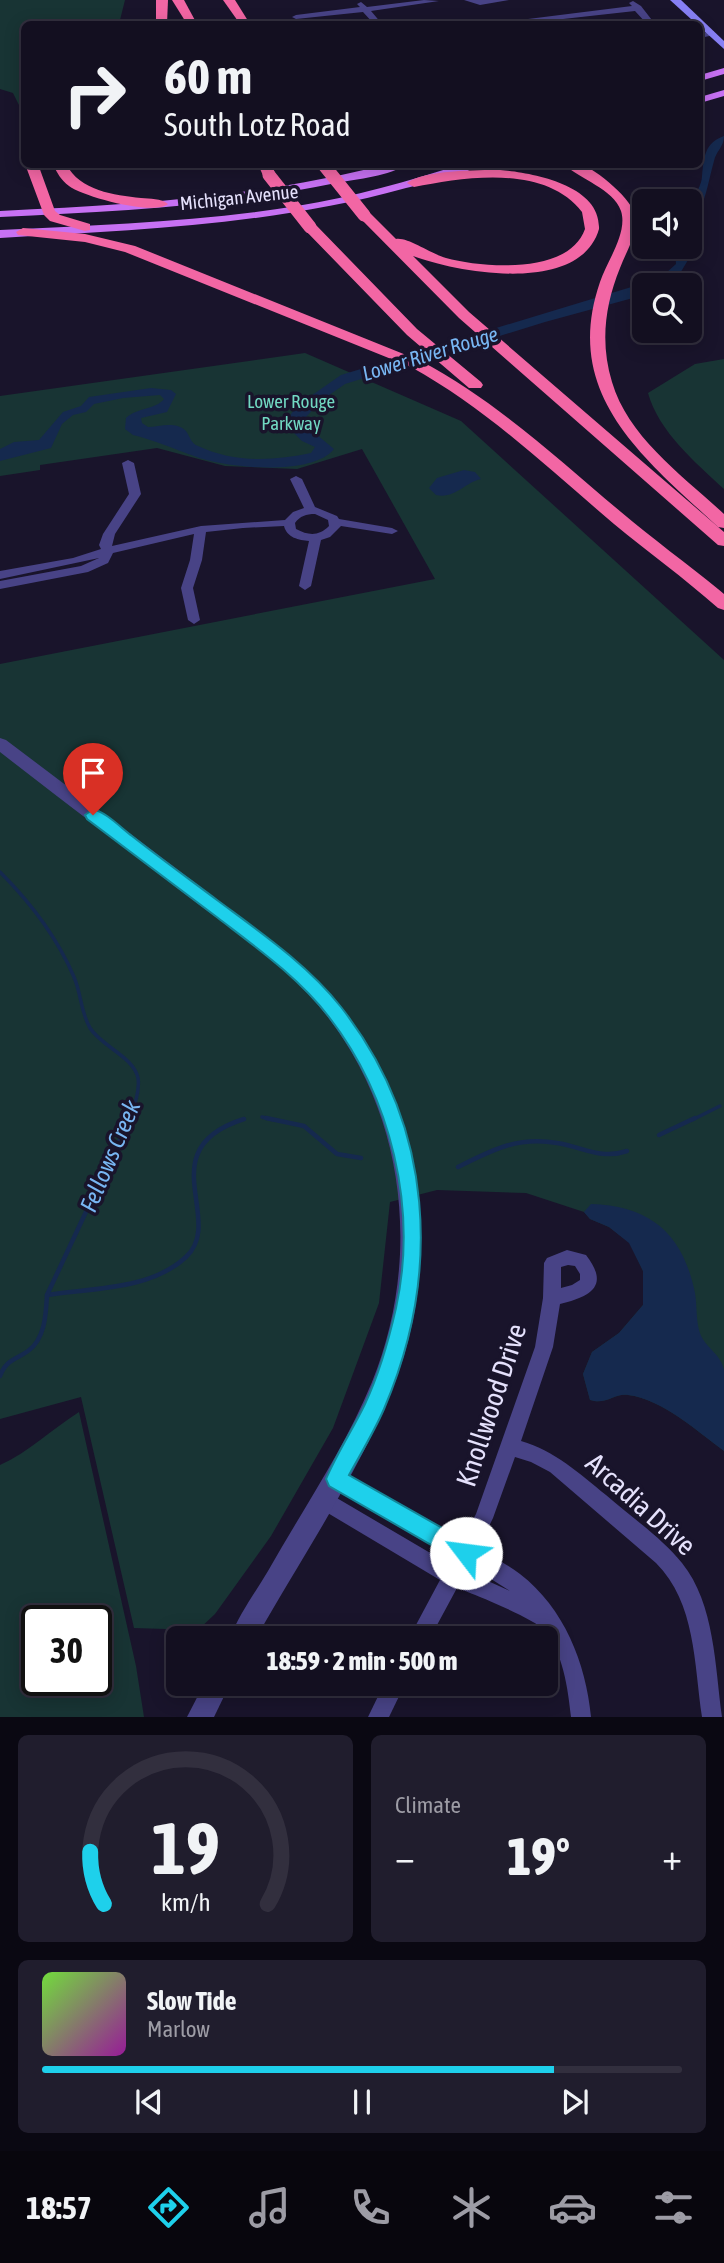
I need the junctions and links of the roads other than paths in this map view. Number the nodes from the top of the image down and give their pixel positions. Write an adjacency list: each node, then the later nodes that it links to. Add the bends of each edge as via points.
1 (162, 0): 13 (highway)
2 (178, 0): 14 (highway)
3 (220, 0): 15 (highway)
4 (229, 0): 16 (highway)
5 (467, 0): 6 (street)
6 (505, 0)
7 (629, 0): 10 (street)
8 (675, 0): 21 (main road)
9 (435, 1): 11 (street)
10 (638, 8): 19 (street); 20 (street)
11 (362, 9): 12 (street); 17 (street); 18 (street)
12 (296, 17)
13 (162, 21)
14 (190, 21)
15 (233, 21)
16 (243, 21)
17 (368, 21)
18 (375, 21)
19 (528, 21)
20 (649, 21)
21 (694, 21)
22 (706, 35): 23 (main road)
23 (724, 46)
24 (724, 71): 25 (main road)
25 (703, 77)
26 (724, 93): 27 (main road)
27 (703, 99)
28 (32, 168): 37 (highway)
29 (62, 168): 36 (highway, via 70,181 94,193)
30 (265, 168): 43 (highway, bridge, via 310,227)
31 (326, 168): 39 (highway, bridge)
32 (386, 168): 36 (main road, Michigan Avenue, via 289,191)
33 (463, 168): 35 (main road, Michigan Avenue)
34 (576, 168): 49 (highway, via 609,188 626,208 628,228 598,316 601,374 641,444)
35 (414, 183): 39 (highway, via 490,174 534,180 577,198 590,212 593,228 586,242 558,260 485,270 454,267 425,257); 40 (main road, Michigan Avenue, via 277,212)
36 (161, 204): 37 (main road, Michigan Avenue)
37 (49, 212): 38 (main road, Michigan Avenue); 40 (highway)
38 (0, 214)
39 (365, 217): 53 (highway, via 464,315)
40 (85, 228): 41 (main road, Michigan Avenue)
41 (23, 232): 42 (main road, Michigan Avenue); 43 (highway, via 130,248)
42 (0, 233)
43 (457, 378): 58 (highway)
44 (128, 463): 54 (street, via 135,494 109,534)
45 (296, 480): 46 (street)
46 (310, 510): 47 (street, via 329,515); 48 (street, via 296,514)
47 (335, 522): 51 (street); 52 (street, via 329,534)
48 (289, 523): 50 (street); 52 (street, via 296,534)
49 (724, 523)
50 (201, 528): 54 (street); 59 (street, via 187,588)
51 (392, 531)
52 (316, 538): 57 (street)
53 (724, 541)
54 (108, 551): 55 (street); 56 (street, via 104,560 84,569)
55 (0, 575)
56 (0, 585)
57 (305, 586)
58 (724, 604)
59 (194, 620)
60 (0, 744): 63 (street, via 289,965 335,1012 375,1073 398,1133 410,1187 410,1281 382,1388)
61 (552, 1298): 62 (street, Knollwood Drive, via 544,1347)
62 (509, 1447): 65 (street, Knollwood Drive, via 484,1518); 75 (street, Arcadia Drive, via 557,1466 676,1571 695,1609)
63 (336, 1479): 64 (street); 65 (street)
64 (323, 1500): 66 (street); 68 (street)
65 (466, 1553): 66 (street, Knollwood Drive); 67 (street, via 517,1583)
66 (451, 1576): 67 (street); 69 (street, Knollwood Drive)
67 (548, 1620): 74 (street, via 577,1678)
68 (249, 1626)
69 (425, 1626)
70 (211, 1696): 72 (street)
71 (389, 1696): 73 (street)
72 (200, 1717)
73 (378, 1717)
74 (581, 1717)
75 (712, 1717)

